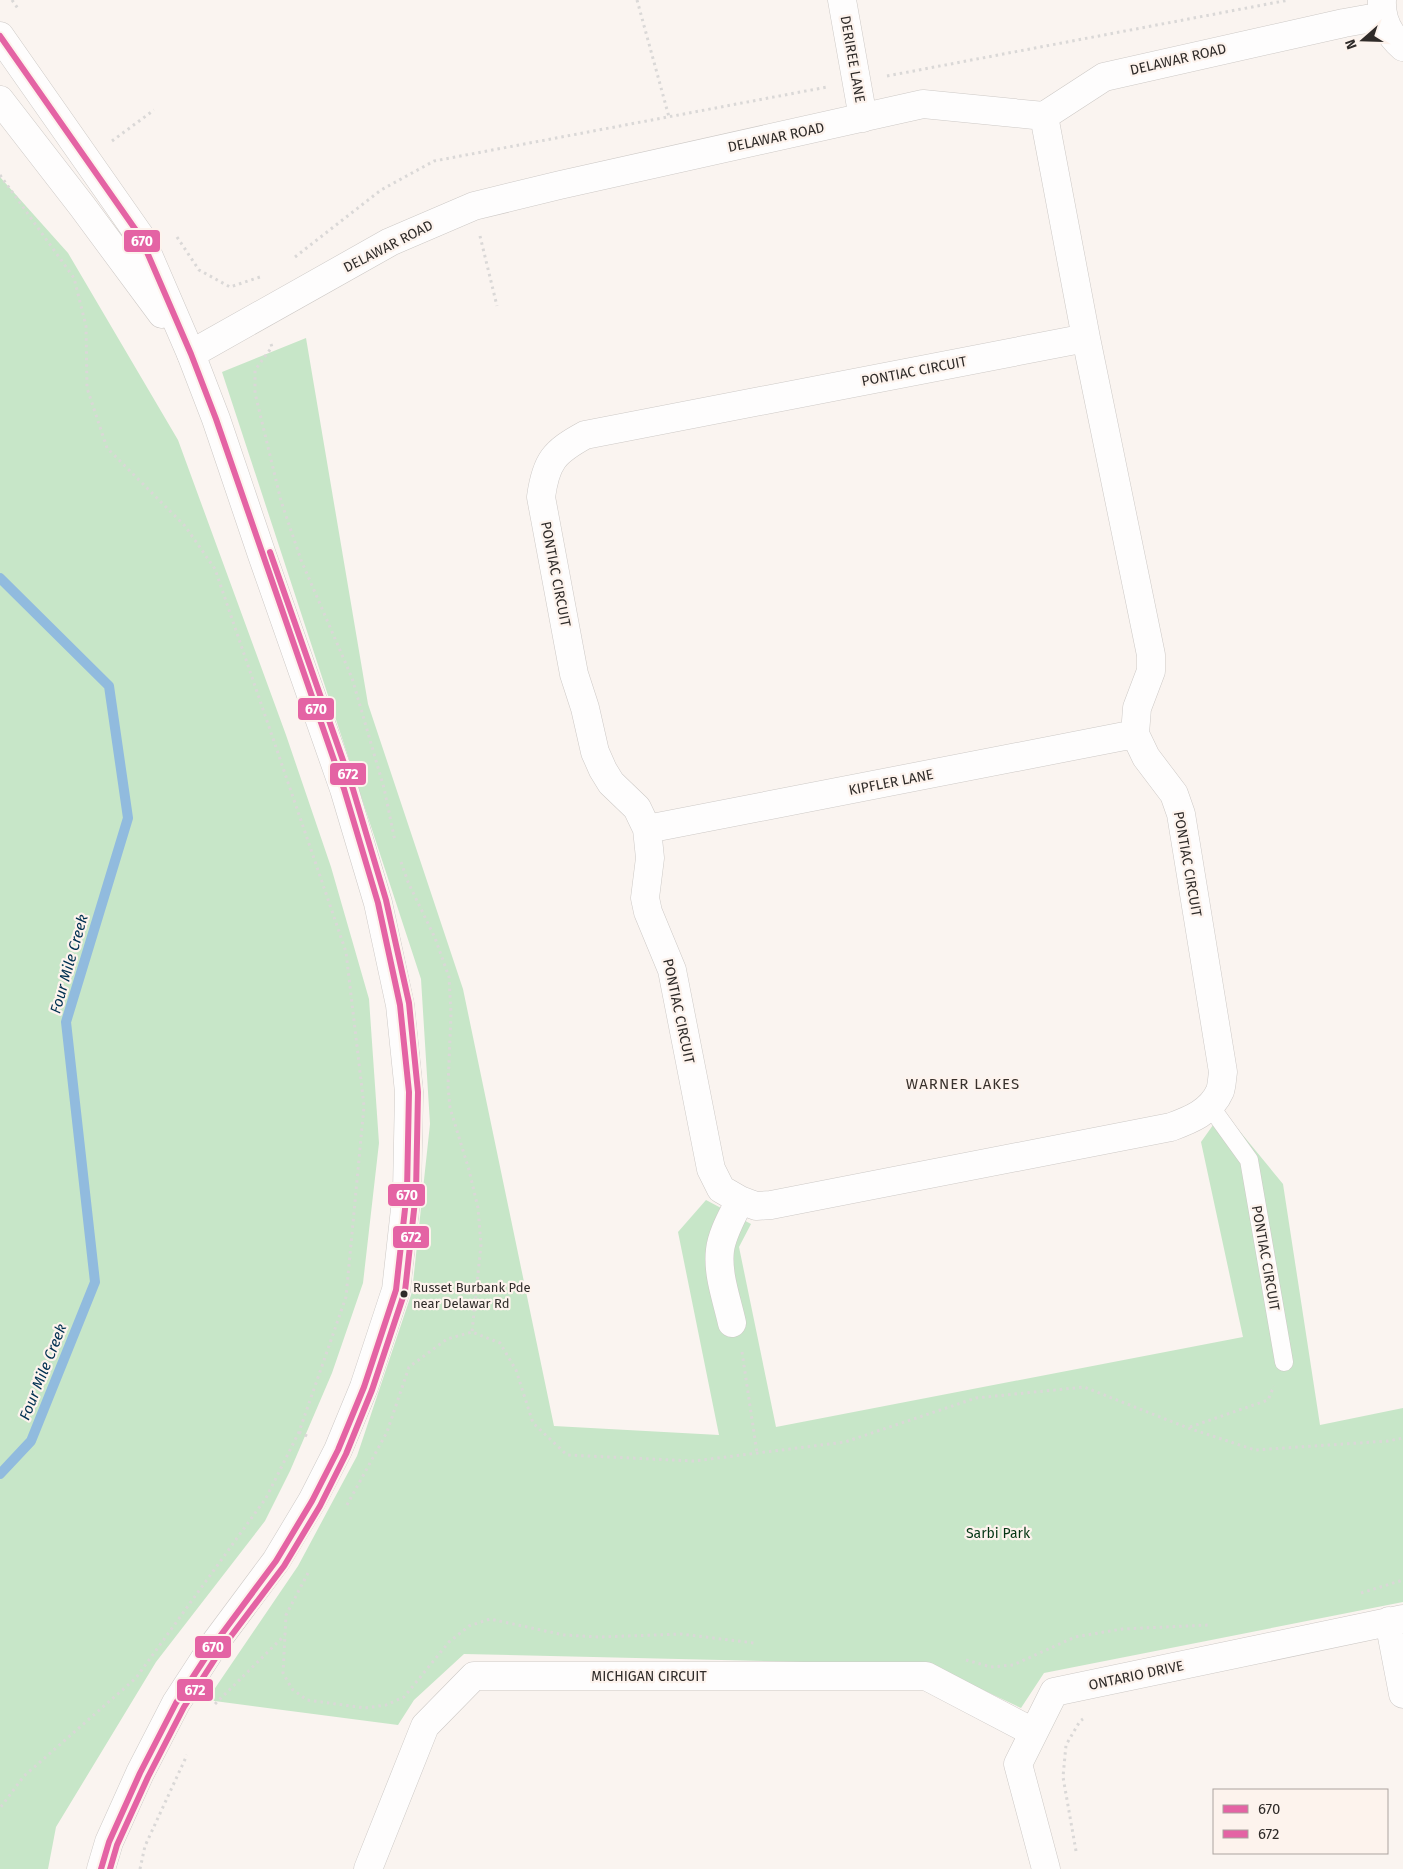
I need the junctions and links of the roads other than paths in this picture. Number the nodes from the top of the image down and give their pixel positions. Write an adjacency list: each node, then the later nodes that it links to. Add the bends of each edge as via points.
1 (842, 0): 7 (street, DERIREE LANE)
2 (1383, 8): 4 (street, DELAWAR ROAD, via 1388,30); 6 (street, DELAWAR ROAD, via 1334,25 1104,77)
3 (0, 36): 9 (street, via 140,236)
4 (1403, 47)
5 (0, 100): 9 (street)
6 (1044, 116): 7 (street, DELAWAR ROAD, via 923,104); 8 (street, PONTIAC CIRCUIT)
7 (864, 118): 9 (street, DELAWAR ROAD, via 474,206 390,242)
8 (1086, 338): 10 (street, PONTIAC CIRCUIT, via 1151,655 1151,671 1137,708); 11 (street, PONTIAC CIRCUIT, via 585,435 564,447 552,460 544,476 541,497 574,674 603,770 611,784 637,808)
9 (191, 354): 19 (street, via 344,789 378,903 401,1014 408,1092 407,1191 396,1290 364,1387 338,1450 276,1561 215,1643 176,1703 140,1773 109,1842)
10 (1135, 734): 11 (street, KIPFLER LANE); 12 (street, PONTIAC CIRCUIT, via 1146,757 1174,794 1181,814 1223,1072 1220,1091)
11 (647, 830): 13 (street, PONTIAC CIRCUIT, via 650,858 645,898 672,970 711,1169 721,1188)
12 (1210, 1106): 13 (street, PONTIAC CIRCUIT, via 1192,1120 1171,1128 771,1205 756,1206); 15 (lane, PONTIAC CIRCUIT, via 1249,1160)
13 (740, 1200): 14 (street, via 720,1250 720,1268)
14 (732, 1322)
15 (1284, 1362)
16 (1396, 1620): 17 (street); 18 (street, ONTARIO DRIVE, via 1054,1692)
17 (1403, 1694)
18 (1033, 1732): 20 (street, MICHIGAN CIRCUIT, via 926,1676 474,1676 425,1726); 21 (street, ONTARIO DRIVE, via 1018,1764)
19 (101, 1869)
20 (368, 1869)
21 (1046, 1869)

